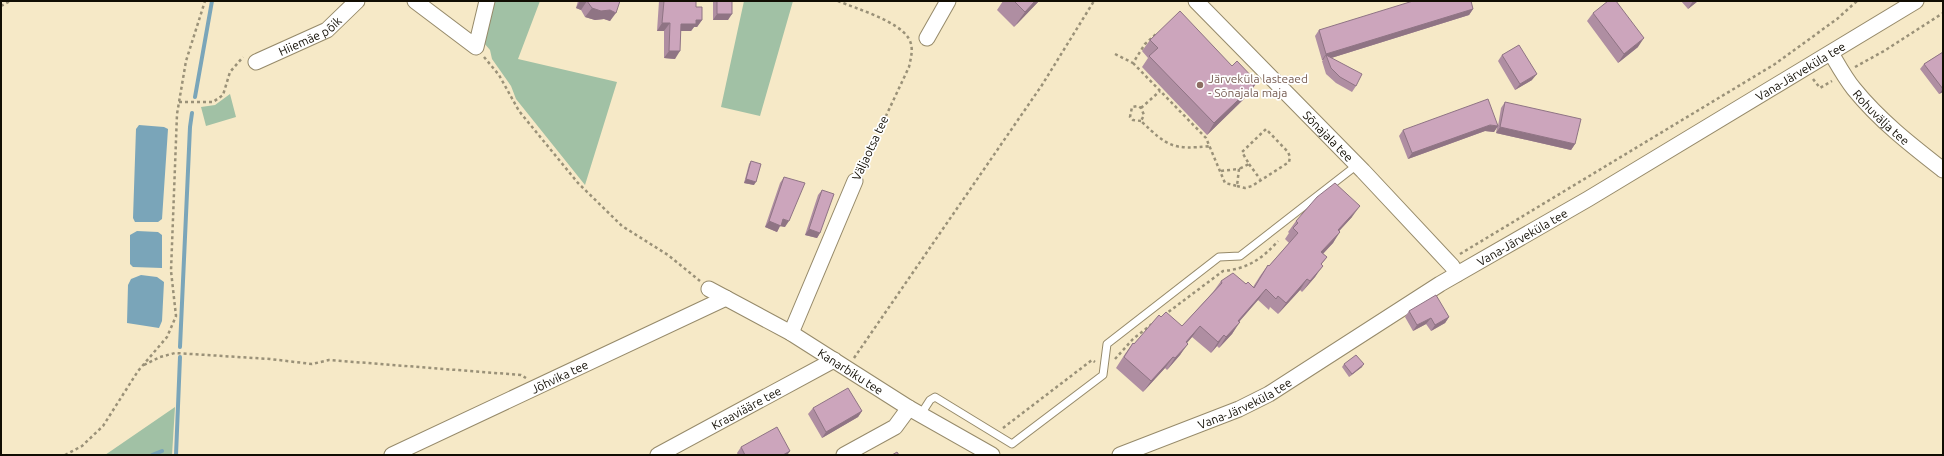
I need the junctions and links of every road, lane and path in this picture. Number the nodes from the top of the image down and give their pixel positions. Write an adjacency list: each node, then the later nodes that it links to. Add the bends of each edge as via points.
1 (10, 1): 12 (path)
2 (205, 1): 42 (path, via 186,61 178,114 172,271 176,316 167,337)
3 (357, 1): 20 (street, Hiiemäe põik, via 327,30)
4 (415, 1): 16 (street)
5 (487, 1): 16 (street)
6 (838, 1): 34 (path, Väljaotsa tee, via 900,28 910,39 912,50 909,66)
7 (948, 1): 15 (street)
8 (1094, 1): 43 (path, via 1042,85)
9 (1196, 1): 29 (street, Sõnajala tee)
10 (1857, 1): 17 (path)
11 (1916, 1): 18 (street, Vana-Järveküla tee)
12 (1, 6)
13 (1943, 13): 23 (path)
14 (1161, 30): 21 (path, via 1145,44)
15 (927, 38)
16 (476, 47): 38 (path, via 499,75 519,111 578,183 622,226 668,255)
17 (1795, 50): 22 (path); 37 (path)
18 (1831, 53): 22 (street, Vana-Järveküla tee); 23 (street, Rohuvälja tee)
19 (1116, 54): 21 (path)
20 (256, 62)
21 (1133, 63): 24 (path)
22 (1806, 68): 23 (path, via 1820,88); 37 (street, Vana-Järveküla tee, via 1588,199)
23 (1843, 74): 31 (street, Rohuvälja tee, via 1876,114)
24 (1160, 91): 25 (path); 27 (path, via 1206,138)
25 (1141, 108): 26 (path, via 1144,115); 26 (path, via 1132,108 1130,117)
26 (1142, 121): 27 (path, via 1167,143 1178,148)
27 (1210, 146): 32 (path)
28 (1249, 164): 30 (path); 33 (path); 33 (path, via 1242,152 1266,129 1288,152 1289,162)
29 (1357, 165): 37 (street, Sõnajala tee); 44 (lane, via 1240,256 1219,257 1107,344)
30 (1239, 169): 32 (path); 35 (path)
31 (1943, 170)
32 (1220, 171): 35 (path, via 1225,183)
33 (1260, 180): 35 (path, via 1245,188)
34 (855, 181): 40 (street, Väljaotsa tee)
35 (1237, 186)
36 (1280, 239): 44 (path, via 1264,257 1215,276 1133,339 1115,359 1111,376)
37 (1453, 268): 48 (street, Vana-Järveküla tee, via 1269,394 1239,409)
38 (709, 289): 39 (street, Kanarbiku tee)
39 (726, 298): 40 (street, Kanarbiku tee); 45 (street, Jõhvika tee)
40 (791, 333): 41 (street, Kanarbiku tee)
41 (834, 360): 43 (street, Kanarbiku tee); 51 (street, Kraaviääre tee)
42 (142, 366): 45 (path, via 175,353 312,364 329,360 521,375); 49 (path, via 103,426 82,446)
43 (847, 368): 46 (street, Kanarbiku tee)
44 (1104, 369): 47 (path, via 1092,360); 47 (lane, via 1103,375 1012,444)
45 (540, 386): 50 (street, Jõhvika tee)
46 (915, 411): 47 (lane, via 935,397); 52 (street, via 895,427); 53 (street, Kanarbiku tee)
47 (995, 434)
48 (1125, 454)
49 (65, 455)
50 (392, 455)
51 (658, 455)
52 (844, 455)
53 (992, 455)

